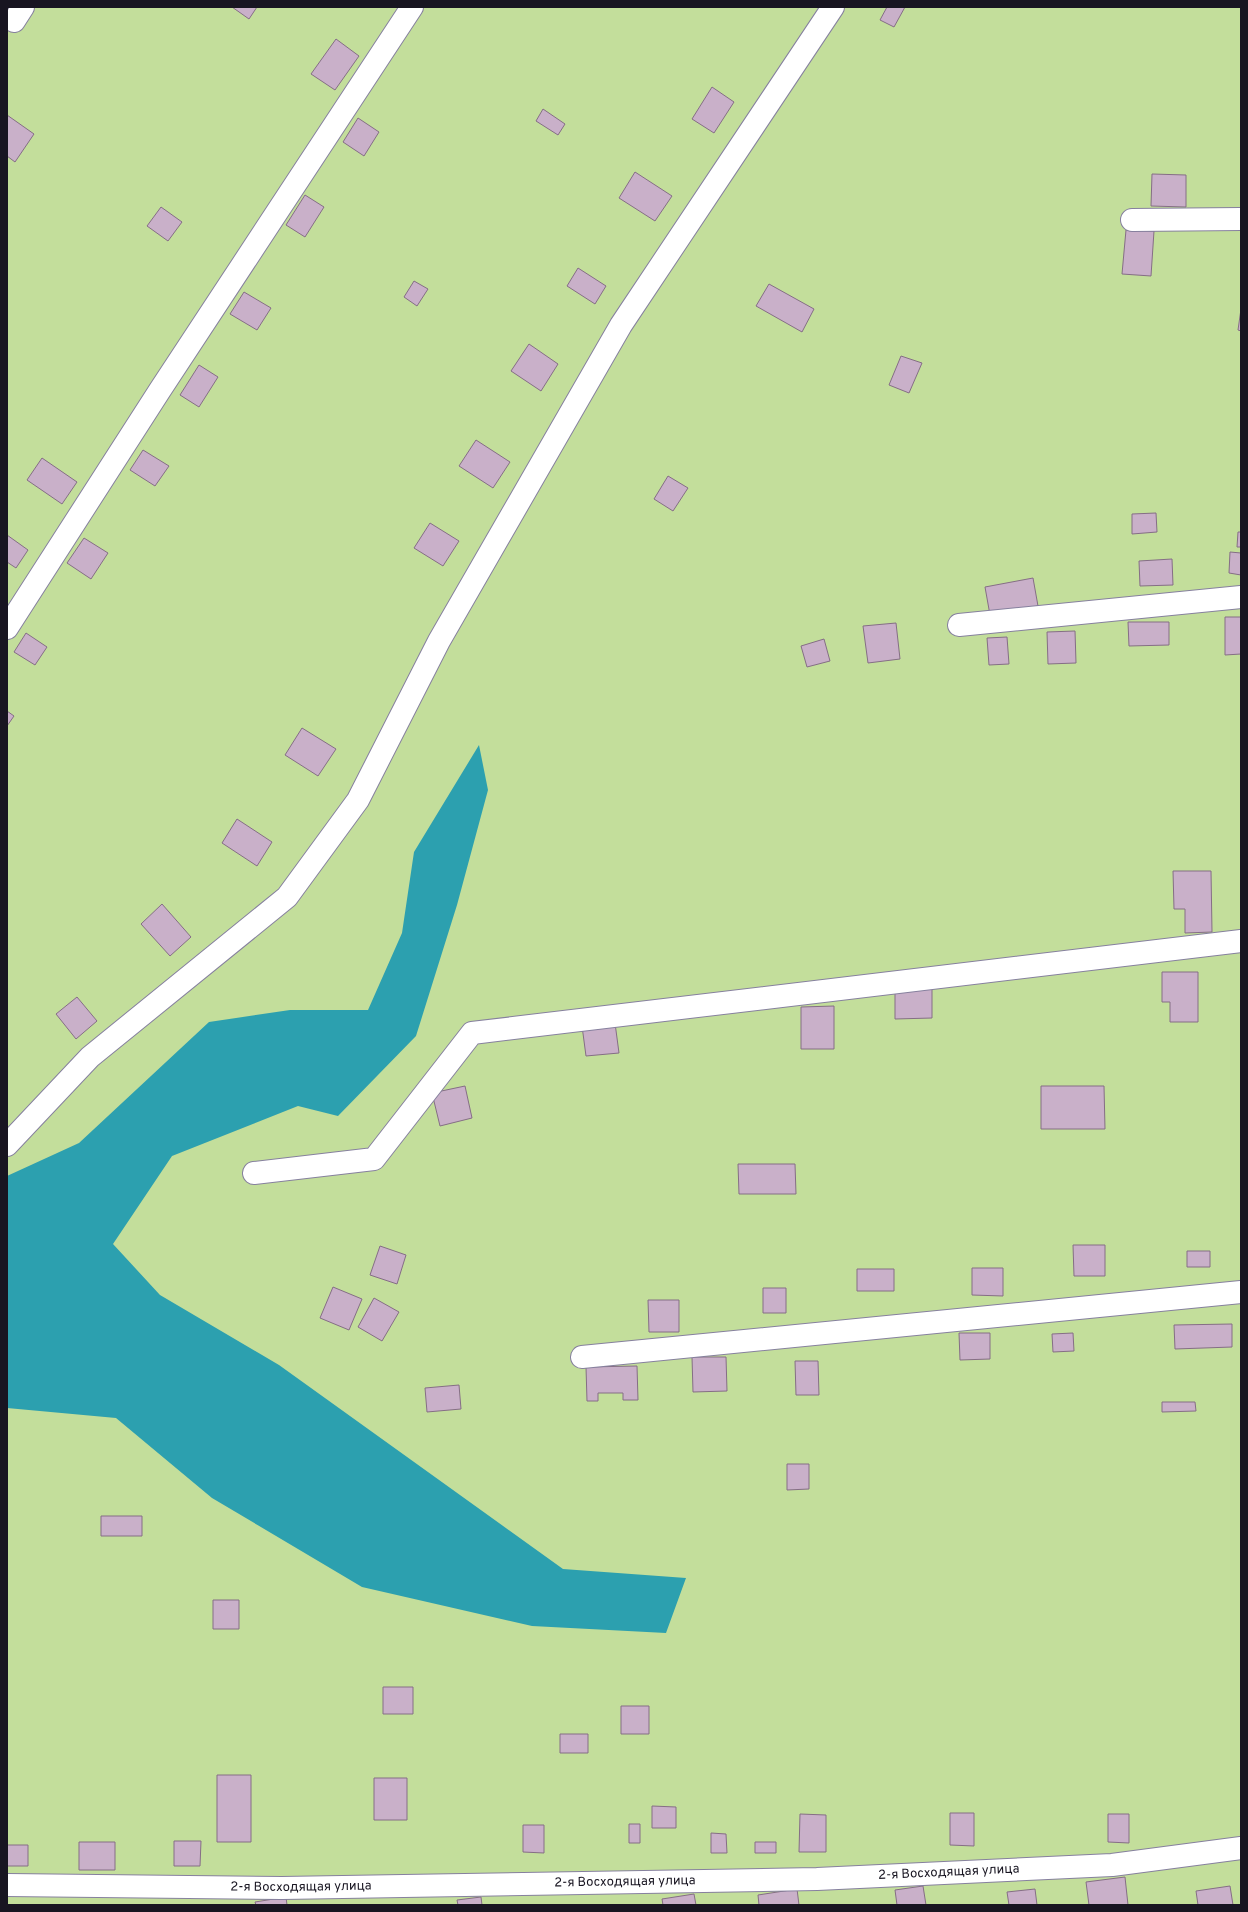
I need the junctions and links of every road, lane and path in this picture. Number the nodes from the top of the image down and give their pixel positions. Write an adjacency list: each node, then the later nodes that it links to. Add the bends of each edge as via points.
1 (412, 7): 7 (lane, via 164,383)
2 (833, 7): 9 (lane, via 621,325 440,640 358,800 287,896 90,1057)
3 (1241, 219): 4 (lane)
4 (1132, 220)
5 (1241, 597): 6 (lane)
6 (959, 625)
7 (7, 628)
8 (1241, 941): 10 (lane, via 472,1032 374,1159)
9 (7, 1145)
10 (254, 1173)
11 (1241, 1292): 12 (lane)
12 (582, 1357)
13 (1241, 1848): 14 (lane, 2-я Восходящая улица, via 1112,1865 817,1879 282,1888)
14 (7, 1885)

